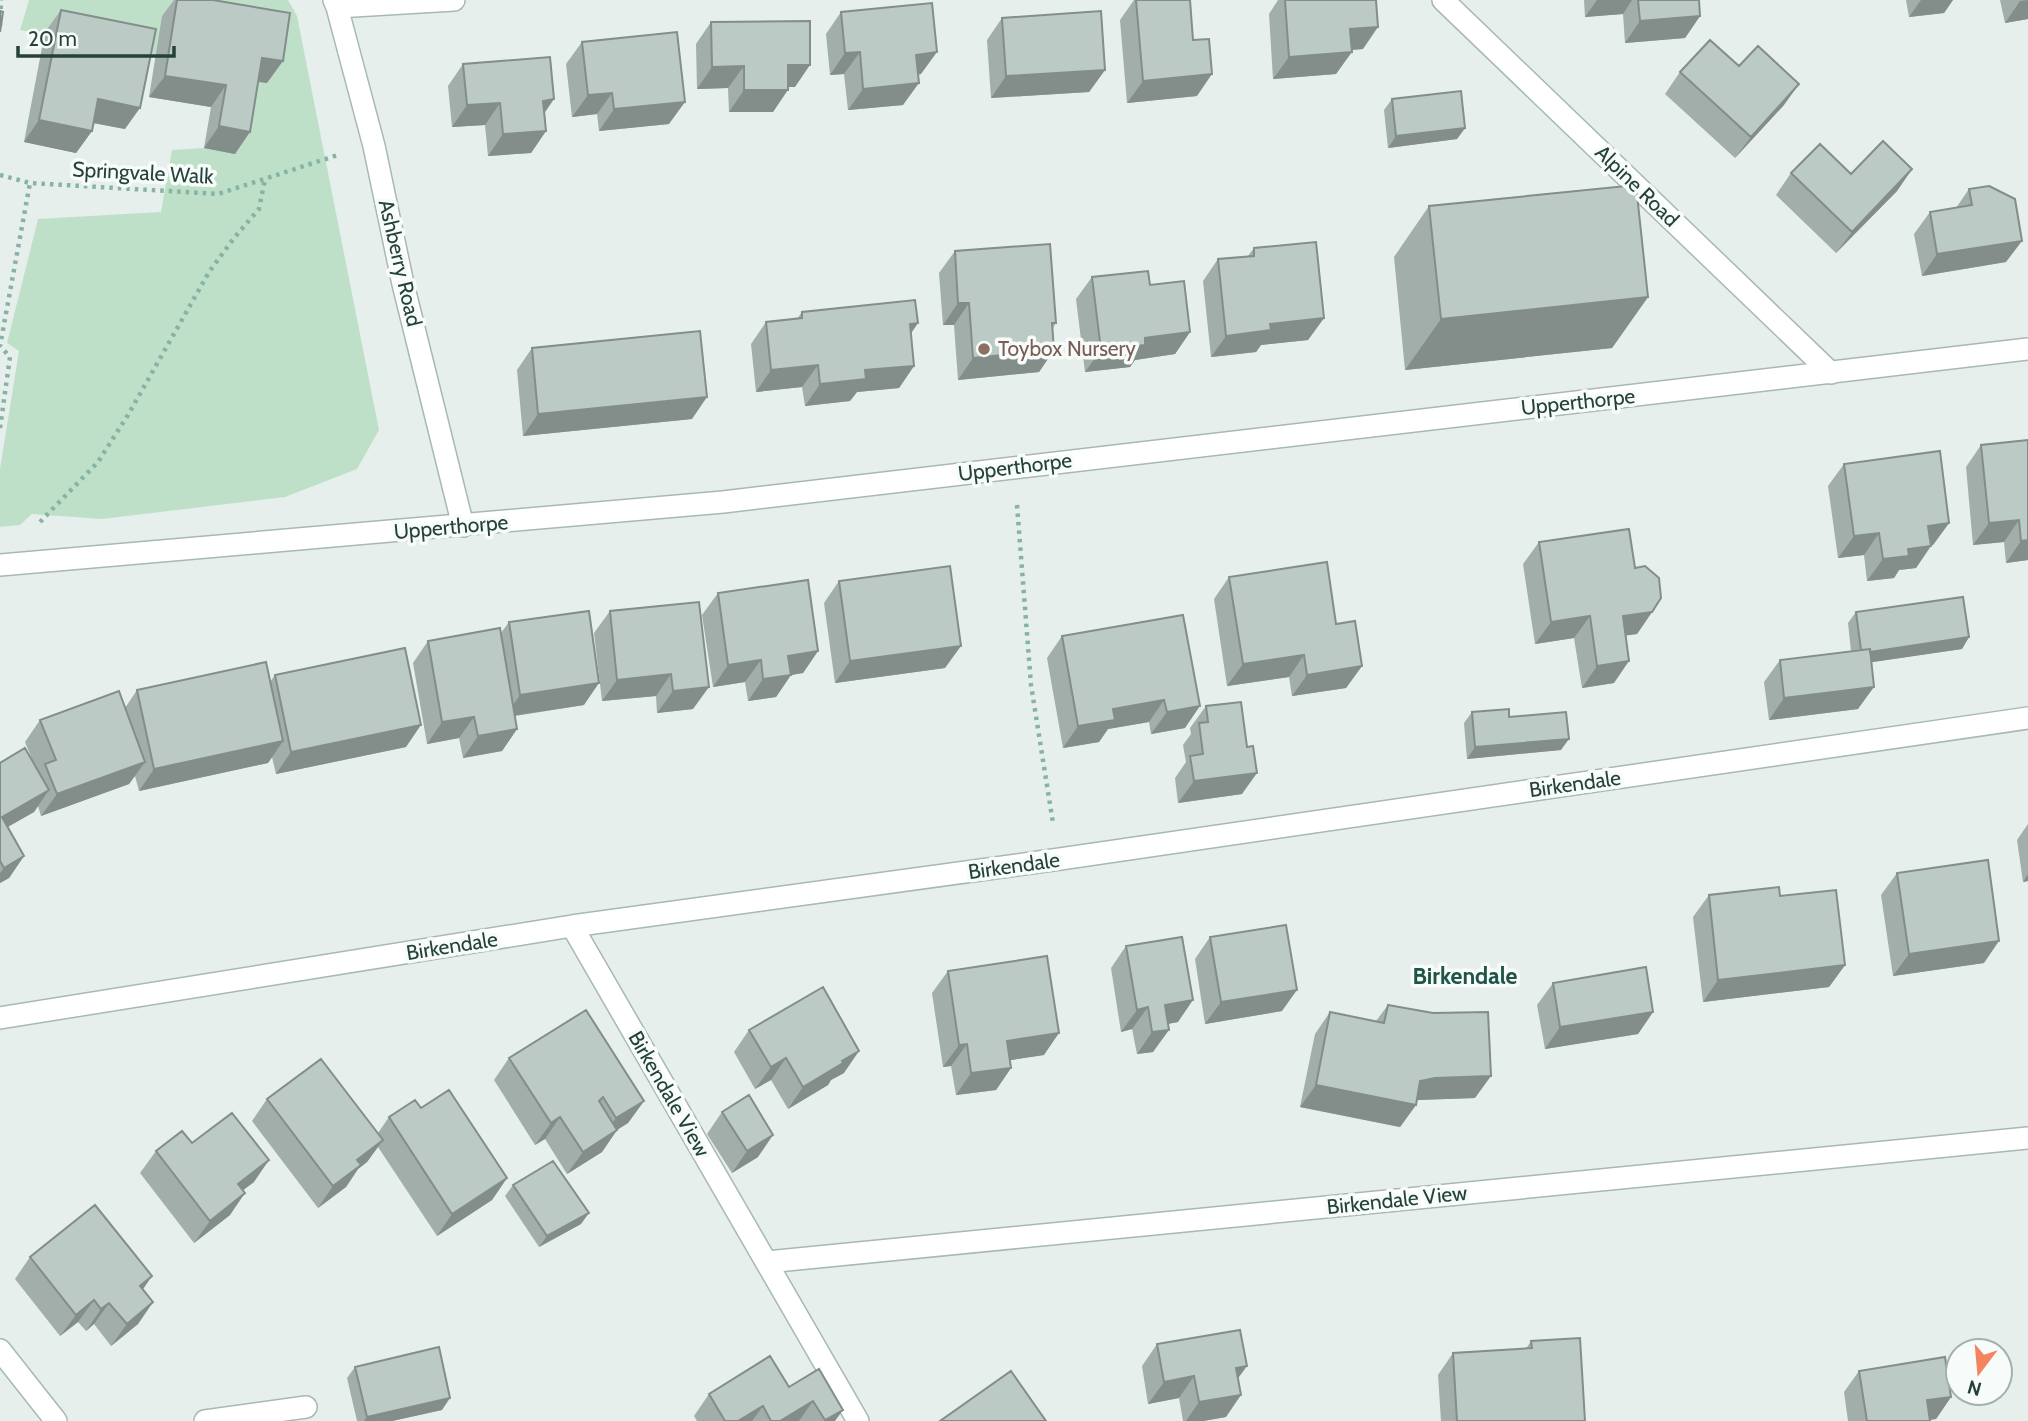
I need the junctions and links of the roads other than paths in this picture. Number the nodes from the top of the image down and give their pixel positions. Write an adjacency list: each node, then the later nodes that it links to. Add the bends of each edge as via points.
1 (454, 0): 3 (street)
2 (1443, 0): 5 (street, Alpine Road)
3 (335, 3): 6 (street, Ashberry Road, via 374,146)
4 (2028, 349): 5 (street, Upperthorpe)
5 (1831, 373): 6 (street, Upperthorpe, via 723,502)
6 (463, 526): 7 (street, Upperthorpe)
7 (0, 565)
8 (2028, 718): 9 (street, Birkendale)
9 (572, 926): 10 (street, Birkendale); 12 (street, Birkendale View)
10 (0, 1018)
11 (2028, 1138): 12 (street, Birkendale View)
12 (767, 1262): 17 (street, Birkendale View)
13 (0, 1350): 15 (street)
14 (306, 1407): 16 (street)
15 (56, 1421)
16 (205, 1421)
17 (858, 1421)

